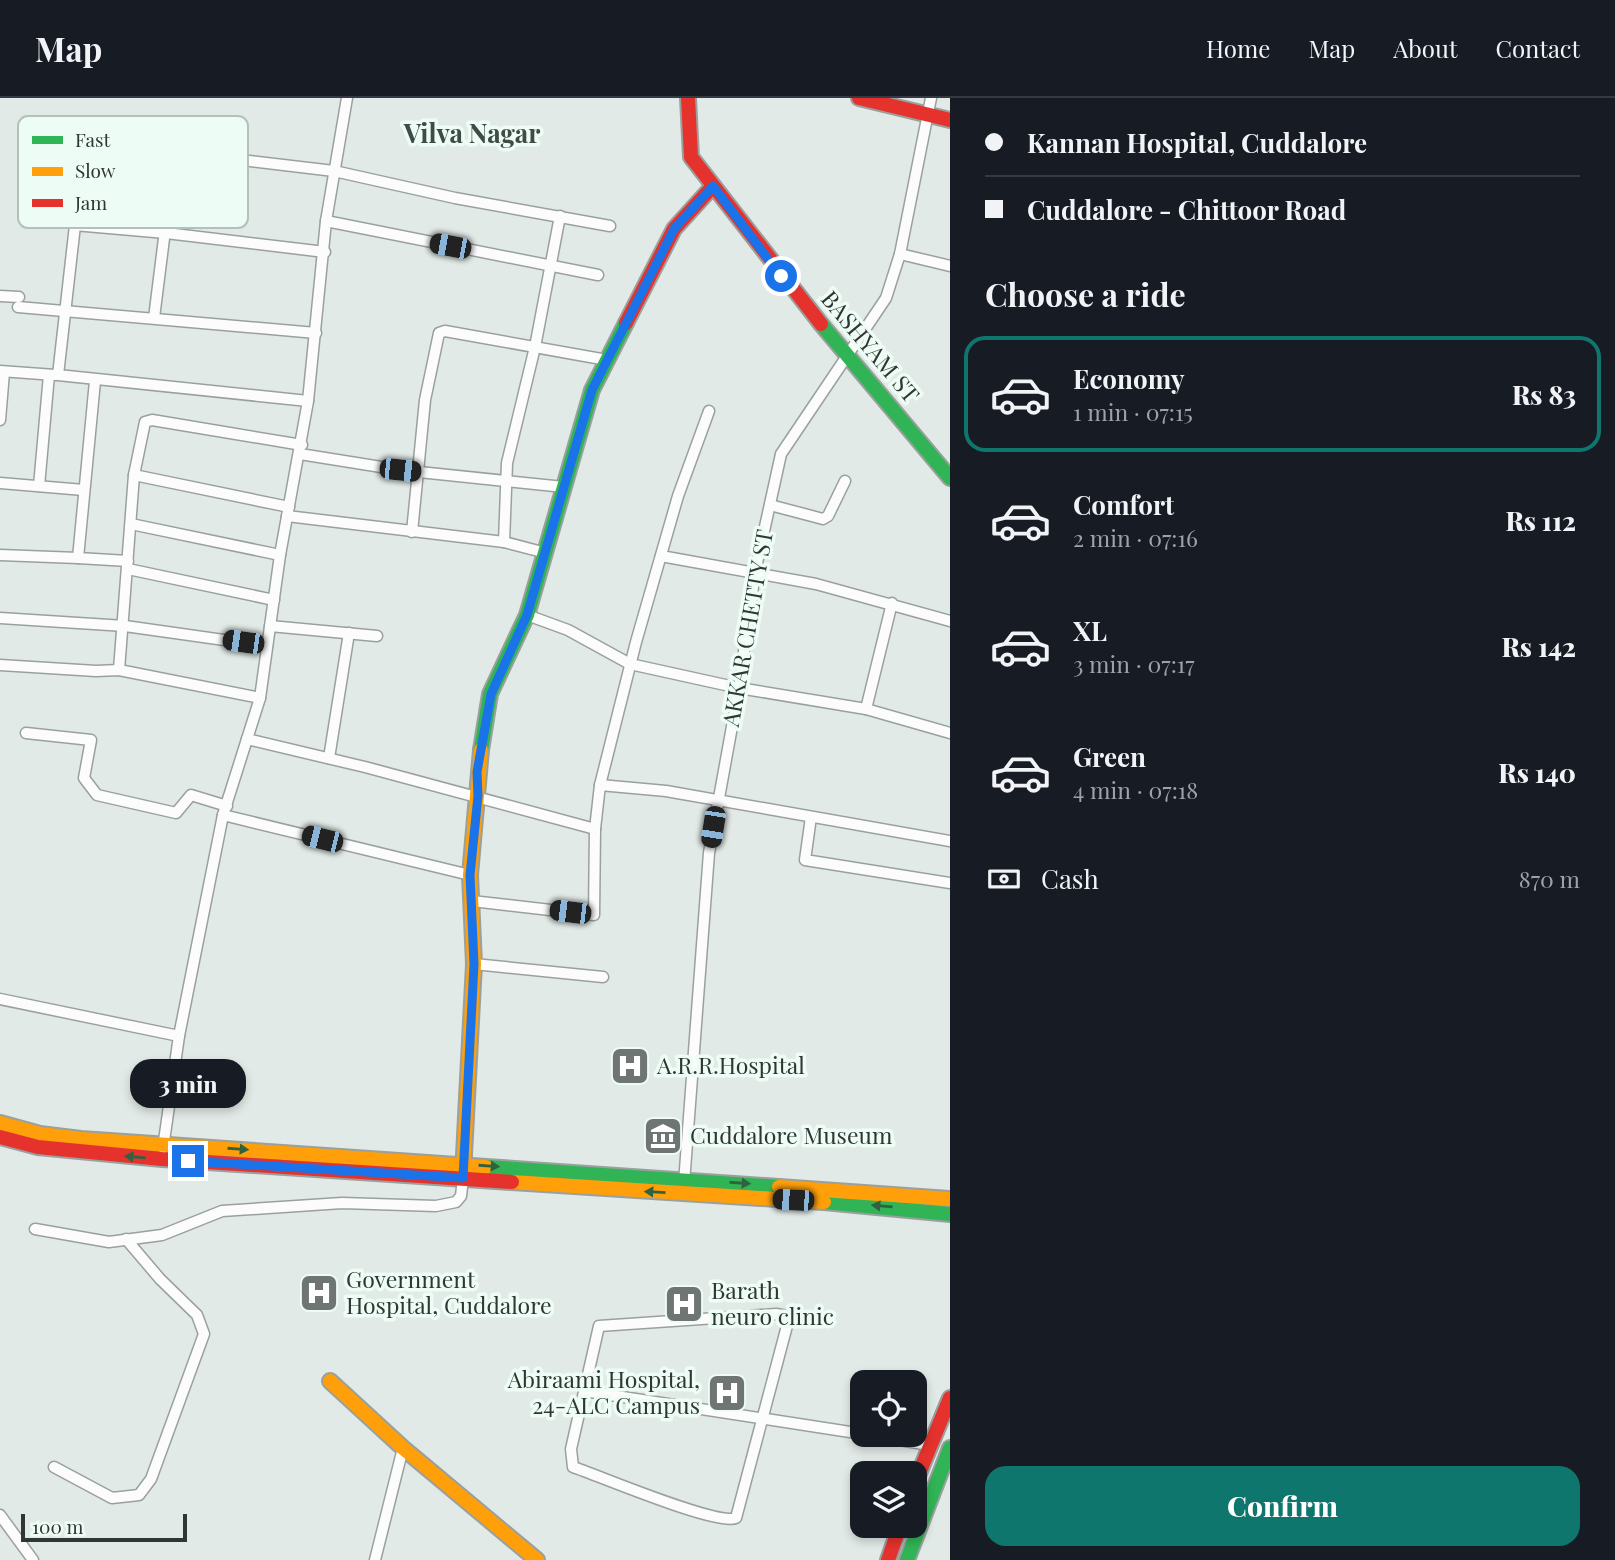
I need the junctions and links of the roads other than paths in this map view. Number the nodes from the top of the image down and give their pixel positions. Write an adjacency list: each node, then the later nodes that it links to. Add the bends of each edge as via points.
1 (347, 98): 8 (street)
2 (688, 98): 9 (main road, BASHYAM ST, via 691,157)
3 (859, 98): 5 (main road)
4 (931, 98): 5 (street, AKKAR CHETTY ST)
5 (928, 113): 6 (main road); 18 (street, AKKAR CHETTY ST)
6 (950, 121)
7 (248, 161): 8 (street)
8 (334, 172): 10 (street); 11 (street)
9 (713, 186): 27 (main road, BASHYAM ST); 28 (main road, via 674,229)
10 (560, 216): 12 (street); 19 (street)
11 (326, 221): 17 (street); 19 (street)
12 (610, 226)
13 (74, 228): 23 (street)
14 (108, 228): 16 (street)
15 (166, 228): 16 (street)
16 (166, 233): 17 (street); 24 (street)
17 (325, 252): 25 (street)
18 (900, 254): 20 (street); 27 (street, AKKAR CHETTY ST, via 886,299)
19 (550, 265): 21 (street); 26 (street)
20 (950, 265)
21 (598, 275)
22 (0, 296): 23 (street)
23 (65, 310): 24 (street); 30 (street)
24 (154, 318): 25 (street)
25 (316, 333): 32 (street)
26 (535, 347): 28 (street); 37 (street, via 439,333 425,400); 40 (street, via 507,463)
27 (849, 357): 39 (main road, BASHYAM ST); 46 (street, AKKAR CHETTY ST, via 781,454)
28 (607, 360): 44 (main road, via 592,390)
29 (2, 371): 30 (street); 34 (street)
30 (54, 375): 31 (street); 43 (street)
31 (95, 381): 32 (street); 45 (street)
32 (309, 401): 36 (street)
33 (709, 411): 54 (street)
34 (0, 414): 35 (street)
35 (0, 420)
36 (301, 450): 37 (street); 38 (street, via 152,420 141,430); 47 (street)
37 (420, 472): 40 (street); 49 (street)
38 (134, 475): 47 (street); 48 (street)
39 (950, 478)
40 (508, 481): 44 (street); 50 (street)
41 (845, 481): 46 (street, via 823,519)
42 (0, 483): 43 (street)
43 (38, 486): 45 (street)
44 (564, 487): 51 (main road)
45 (84, 490): 55 (street)
46 (769, 505): 57 (street, AKKAR CHETTY ST)
47 (288, 512): 49 (street); 53 (street)
48 (131, 524): 53 (street); 56 (street)
49 (412, 532): 50 (street)
50 (504, 542): 51 (street)
51 (545, 553): 60 (main road)
52 (0, 555): 55 (street)
53 (281, 555): 58 (street)
54 (661, 556): 57 (street); 68 (street)
55 (78, 558): 56 (street)
56 (128, 565): 58 (street); 63 (street)
57 (755, 572): 59 (street); 71 (street, AKKAR CHETTY ST)
58 (274, 600): 64 (street)
59 (892, 603): 62 (street); 73 (street)
60 (527, 615): 68 (street, via 568,630); 79 (main road, via 491,694 477,772)
61 (0, 618): 63 (street)
62 (950, 621)
63 (125, 626): 67 (street); 70 (street)
64 (270, 626): 65 (street); 67 (street)
65 (349, 633): 66 (street); 77 (street)
66 (377, 636)
67 (267, 646): 72 (street)
68 (630, 664): 71 (street); 78 (street)
69 (0, 665): 70 (street)
70 (119, 670): 72 (street)
71 (739, 688): 73 (street); 80 (street, AKKAR CHETTY ST)
72 (260, 698): 76 (street)
73 (866, 709): 75 (street)
74 (26, 733): 81 (street, via 91,740 83,778 97,795 176,813 191,795)
75 (950, 733)
76 (247, 739): 77 (street); 81 (street)
77 (329, 758): 79 (street)
78 (600, 785): 80 (street); 83 (street)
79 (478, 796): 83 (street); 85 (main road)
80 (718, 800): 82 (street); 97 (street, AKKAR CHETTY ST, via 709,853)
81 (225, 811): 85 (street); 91 (street)
82 (811, 817): 84 (street); 86 (street, via 806,860)
83 (595, 829): 87 (street, via 594,915)
84 (950, 841)
85 (470, 875): 87 (main road)
86 (950, 883)
87 (472, 901): 88 (main road)
88 (474, 964): 89 (street); 96 (main road)
89 (603, 977)
90 (0, 999): 91 (street)
91 (179, 1036): 94 (street)
92 (0, 1123): 94 (main road, via 40,1134)
93 (0, 1137): 95 (main road, one-way to 93, via 38,1147)
94 (164, 1144): 95 (street); 96 (main road, one-way to 96)
95 (162, 1159): 96 (main road)
96 (463, 1171): 97 (main road); 101 (street, via 461,1196 456,1202 222,1211 162,1235)
97 (684, 1186): 98 (main road, one-way to 98); 99 (main road, one-way to 97)
98 (950, 1199)
99 (950, 1214)
100 (35, 1229): 101 (street, via 109,1242)
101 (126, 1239): 111 (street, via 197,1315 204,1334 151,1479 139,1495 112,1498)
102 (330, 1381): 108 (main road)
103 (584, 1391): 105 (street); 105 (street, via 571,1449 573,1467 729,1521 736,1518); 105 (street, via 600,1326 788,1316)
104 (950, 1398): 107 (main road)
105 (764, 1417): 106 (street)
106 (850, 1432)
107 (929, 1445): 109 (main road); 110 (main road)
108 (403, 1448): 115 (street); 116 (main road)
109 (949, 1451): 118 (main road)
110 (923, 1461)
111 (54, 1467)
112 (0, 1515): 114 (street)
113 (895, 1538): 117 (main road)
114 (33, 1560)
115 (374, 1560)
116 (537, 1560)
117 (887, 1560)
118 (907, 1560)

